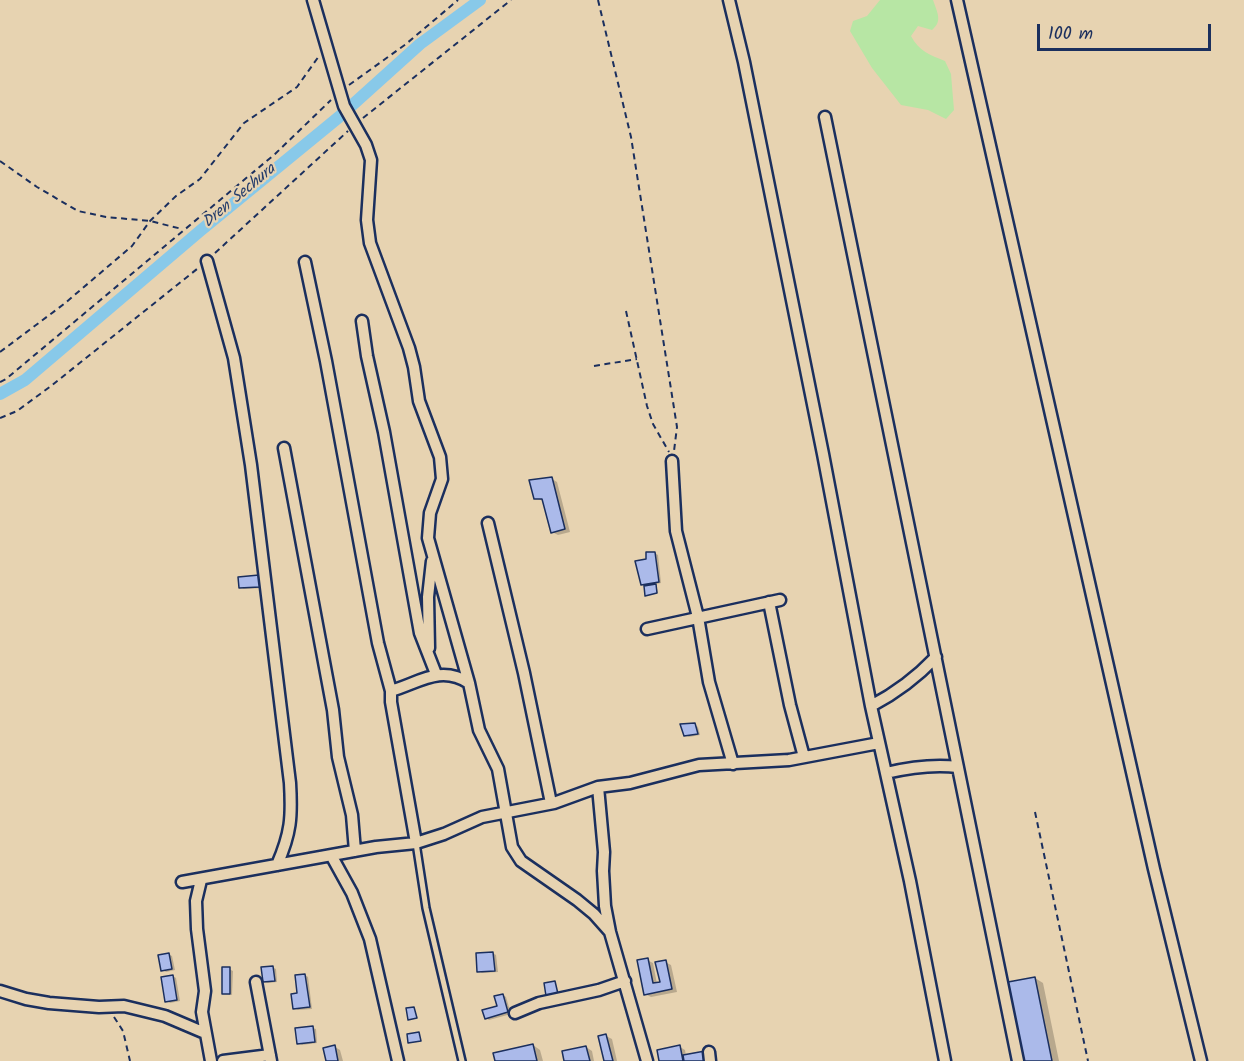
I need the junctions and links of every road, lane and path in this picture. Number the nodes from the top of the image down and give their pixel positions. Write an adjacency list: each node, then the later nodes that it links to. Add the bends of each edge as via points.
1 (313, 0): 7 (street)
2 (458, 0): 8 (path, via 406,44)
3 (511, 0): 10 (path)
4 (598, 0): 24 (path, via 631,137 657,296 677,427)
5 (729, 0): 36 (street, via 824,454)
6 (957, 0): 69 (street)
7 (328, 49): 8 (street); 12 (path, via 314,61 297,87 244,123 200,179)
8 (339, 92): 10 (street); 13 (path, via 275,154)
9 (825, 117): 32 (street)
10 (354, 125): 14 (path); 26 (street, via 371,160 367,220 370,243 409,348 420,401 440,457 442,479 430,513 428,538)
11 (0, 161): 12 (path, via 78,211)
12 (150, 221): 13 (path); 18 (path, via 132,246)
13 (183, 230): 21 (path)
14 (207, 261): 22 (path, via 51,386 17,411); 49 (street, via 234,358 290,783 292,816)
15 (305, 262): 35 (street, via 378,643)
16 (626, 311): 19 (path)
17 (362, 321): 31 (street, via 420,633)
18 (0, 352)
19 (637, 359): 20 (path); 24 (path, via 647,406)
20 (594, 366)
21 (0, 382)
22 (0, 418)
23 (284, 448): 47 (street, via 333,710 338,757 352,815)
24 (672, 461): 29 (street, via 676,531)
25 (488, 523): 43 (street)
26 (433, 557): 31 (street, via 428,597); 34 (street)
27 (780, 600): 28 (street)
28 (769, 602): 29 (street); 38 (street)
29 (698, 617): 30 (street); 39 (street, via 710,682)
30 (647, 629)
31 (429, 657): 33 (street)
32 (936, 657): 36 (street, via 907,685); 40 (street)
33 (436, 674): 34 (street, via 455,675); 35 (street)
34 (469, 683): 44 (street, via 478,730 498,769)
35 (391, 692): 46 (street)
36 (871, 706): 37 (street)
37 (879, 743): 38 (street); 41 (street)
38 (804, 757): 39 (street)
39 (733, 764): 42 (street, via 699,765)
40 (958, 767): 41 (street, via 913,767); 67 (street)
41 (886, 773): 66 (street)
42 (598, 787): 43 (street); 52 (street)
43 (551, 803): 44 (street)
44 (505, 812): 46 (street); 52 (street, via 512,847 522,861 577,900)
45 (1035, 812): 68 (path)
46 (416, 843): 47 (street); 64 (lane, via 426,908)
47 (355, 851): 48 (street)
48 (331, 855): 49 (street); 63 (street, via 352,893 370,939)
49 (278, 865): 50 (street)
50 (201, 880): 51 (street); 58 (street, via 196,901)
51 (182, 882)
52 (610, 932): 53 (street)
53 (625, 981): 57 (street); 65 (street)
54 (256, 982): 59 (street)
55 (0, 991): 56 (street, via 50,1004)
56 (108, 1007): 58 (street, via 124,1006 165,1016); 60 (path, via 123,1031)
57 (515, 1013)
58 (205, 1034): 61 (street)
59 (270, 1058): 62 (street)
60 (130, 1061)
61 (211, 1061)
62 (223, 1061)
63 (398, 1061)
64 (462, 1061)
65 (647, 1061)
66 (945, 1061)
67 (1018, 1061)
68 (1088, 1061)
69 (1201, 1061)

